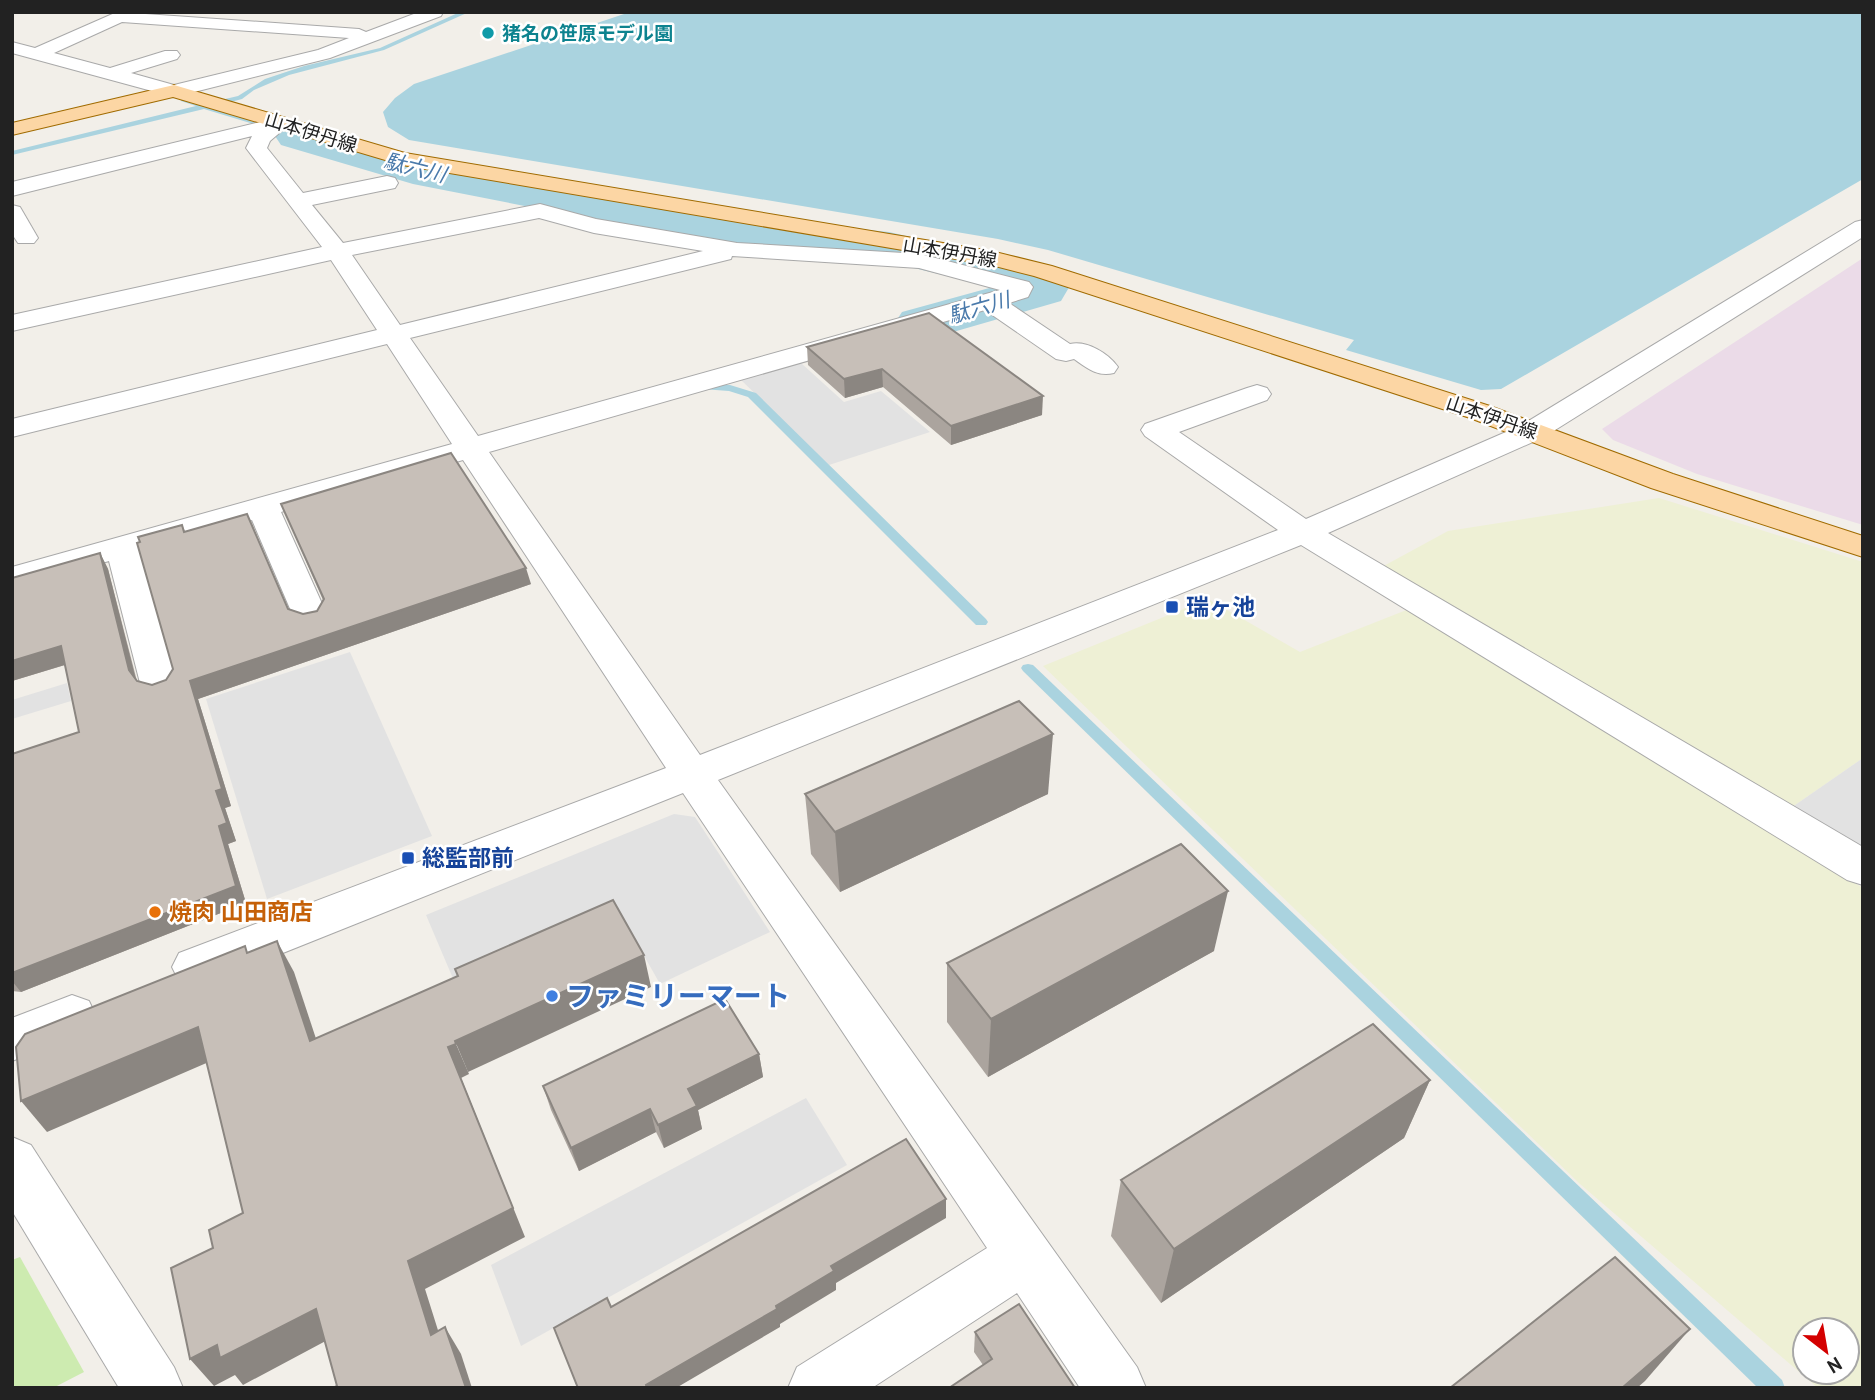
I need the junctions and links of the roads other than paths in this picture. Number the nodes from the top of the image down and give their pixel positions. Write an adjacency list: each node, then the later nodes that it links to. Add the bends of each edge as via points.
1 (435, 12): 3 (street)
2 (126, 15): 3 (street); 5 (street)
3 (378, 35): 8 (street, via 324,54)
4 (12, 47): 5 (street)
5 (36, 54): 7 (street)
6 (171, 55): 7 (street)
7 (110, 74): 8 (street)
8 (174, 92): 9 (main road, 山本伊丹線); 10 (main road, 山本伊丹線)
9 (281, 123): 12 (street); 13 (street, via 261,138 256,148); 25 (main road, 山本伊丹線, via 402,159 991,258)
10 (12, 129)
11 (387, 183): 13 (street)
12 (12, 190)
13 (297, 201): 18 (street)
14 (12, 212): 16 (street)
15 (1863, 227): 25 (street)
16 (26, 238)
17 (737, 250): 18 (street, via 594,226 540,211); 19 (street, via 920,261 1020,287 1019,292); 21 (street)
18 (337, 251): 20 (street); 21 (street)
19 (992, 303): 22 (street, via 1066,353 1078,350); 26 (street)
20 (12, 323)
21 (392, 334): 24 (street); 26 (street)
22 (1104, 367)
23 (1257, 394): 28 (street, via 1156,430)
24 (12, 428)
25 (1533, 432): 28 (street); 29 (main road, 山本伊丹線, via 1661,481)
26 (472, 453): 27 (street); 34 (street)
27 (263, 507): 30 (street); 32 (street)
28 (1303, 532): 34 (street); 35 (street)
29 (1863, 547)
30 (123, 553): 31 (street); 33 (street)
31 (12, 578)
32 (310, 617)
33 (159, 687)
34 (691, 773): 36 (street); 40 (street)
35 (1863, 868)
36 (166, 979)
37 (102, 1004): 38 (street)
38 (12, 1040)
39 (12, 1162): 41 (street)
40 (1024, 1255): 42 (street); 43 (street)
41 (153, 1388)
42 (818, 1388)
43 (1116, 1388)

